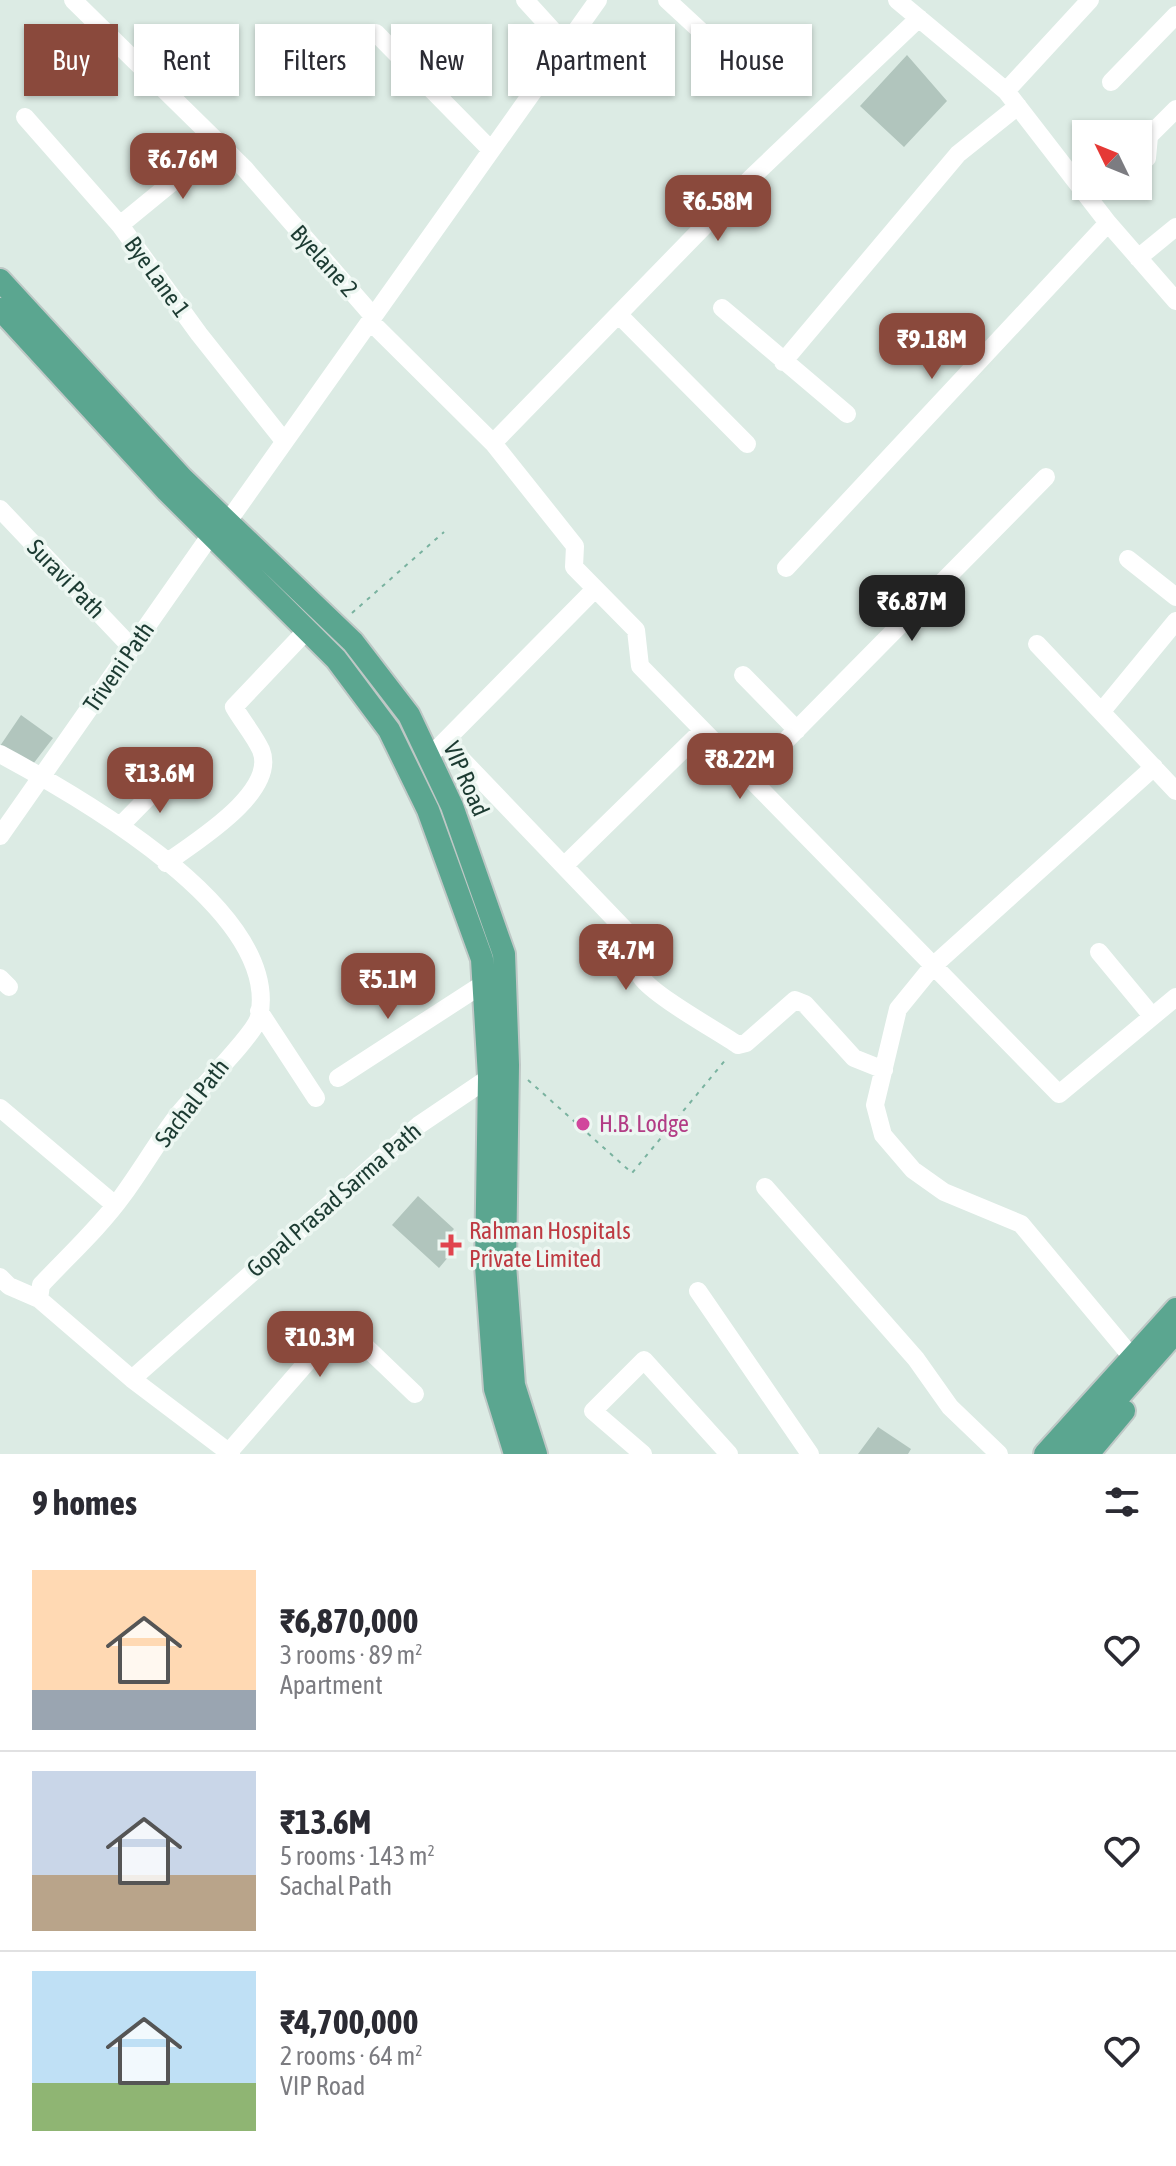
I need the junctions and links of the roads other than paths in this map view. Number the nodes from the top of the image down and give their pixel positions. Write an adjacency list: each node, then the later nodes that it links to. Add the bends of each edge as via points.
1 (73, 0): 20 (street, Byelane 2)
2 (525, 0): 9 (street)
3 (598, 0): 10 (street, Triveni Path)
4 (667, 0): 11 (street)
5 (897, 0): 8 (street)
6 (1090, 0): 14 (street)
7 (1176, 15): 13 (street)
8 (919, 18): 14 (street); 32 (street, via 751,178)
9 (547, 24)
10 (581, 24)
11 (693, 24)
12 (376, 33): 21 (street)
13 (1111, 82)
14 (1006, 91): 16 (street)
15 (530, 96): 21 (street, Triveni Path)
16 (1018, 106): 22 (street); 34 (street, via 958,154)
17 (1176, 109): 19 (street)
18 (25, 117): 25 (street, Bye Lane 1)
19 (1152, 133)
20 (220, 143): 25 (street); 33 (street, Byelane 2)
21 (491, 150): 33 (street, Triveni Path)
22 (1072, 175)
23 (1091, 200): 24 (street)
24 (1108, 223): 27 (street); 44 (street)
25 (120, 225): 36 (street, Bye Lane 1)
26 (1176, 227): 27 (street)
27 (1138, 258): 29 (street)
28 (0, 280): 41 (main road, VIP Road, via 182,478)
29 (1176, 301)
30 (722, 308): 34 (street)
31 (0, 309): 42 (main road, VIP Road)
32 (619, 315): 37 (street); 38 (street)
33 (372, 318): 36 (street, Triveni Path); 37 (street, Byelane 2)
34 (783, 362): 35 (street)
35 (847, 414)
36 (284, 441): 41 (street, Triveni Path)
37 (493, 443): 45 (street, Byelane 2, via 575,546 574,567)
38 (747, 444)
39 (1046, 477): 53 (street)
40 (0, 509): 50 (street, Suravi Path)
41 (229, 520): 42 (street, Triveni Path); 55 (main road, VIP Road, via 353,642)
42 (210, 536): 48 (main road, VIP Road); 50 (street, Triveni Path)
43 (1128, 559): 46 (street)
44 (786, 568)
45 (595, 589): 54 (street, Byelane 2, via 636,630 640,666); 55 (street)
46 (1176, 597)
47 (1176, 621): 52 (street)
48 (307, 630): 64 (street, via 234,707 262,752 261,779 230,816); 68 (main road, VIP Road, via 336,659 389,730 428,810 482,959)
49 (1037, 644): 52 (street)
50 (132, 648): 59 (street, Triveni Path)
51 (743, 675): 53 (street)
52 (1102, 711): 57 (street)
53 (797, 730): 60 (street)
54 (702, 731): 60 (street, Byelane 2); 65 (street)
55 (437, 750): 65 (street); 73 (main road, VIP Road, via 504,954)
56 (0, 754): 59 (street)
57 (1154, 767): 61 (street); 67 (street)
58 (170, 775): 62 (street)
59 (42, 777): 62 (street); 63 (street, Triveni Path)
60 (748, 779): 67 (street, Byelane 2)
61 (1176, 791)
62 (120, 826): 64 (street)
63 (0, 836)
64 (166, 863): 70 (street, via 237,931 261,989)
65 (565, 865): 72 (street, via 630,935 637,946 635,965 647,984 738,1045 795,1000 805,1004 854,1058)
66 (1099, 952): 71 (street)
67 (933, 966): 71 (street, Byelane 2, via 1059,1094); 72 (street, via 898,1009)
68 (483, 984): 73 (main road, VIP Road); 74 (street)
69 (1176, 997): 71 (street)
70 (259, 1011): 75 (street); 78 (street, Sachal Path, via 259,1021 177,1115)
71 (1152, 1016)
72 (884, 1070): 85 (street, via 875,1105 883,1135 913,1170 944,1192 1021,1224)
73 (498, 1071): 86 (street, Gopal Prasad Sarma Path, via 419,1125); 89 (main road, VIP Road, via 486,1266 495,1389); 90 (main road, VIP Road, via 514,1385)
74 (338, 1078)
75 (316, 1098)
76 (0, 1108): 78 (street)
77 (765, 1187): 94 (street, via 916,1359 950,1407)
78 (115, 1205): 81 (street, Sachal Path, via 41,1285)
79 (0, 1277): 81 (street)
80 (698, 1291): 93 (street)
81 (39, 1299): 86 (street)
82 (1176, 1309): 85 (main road)
83 (1176, 1332): 96 (main road)
84 (1176, 1354): 97 (main road)
85 (1131, 1356): 95 (main road)
86 (132, 1379): 88 (street)
87 (415, 1394): 88 (street, via 341,1323)
88 (230, 1453)
89 (515, 1454)
90 (536, 1454)
91 (643, 1454): 92 (street, via 593,1411 644,1360)
92 (729, 1454)
93 (810, 1454)
94 (999, 1454)
95 (1045, 1454)
96 (1068, 1454)
97 (1088, 1454)

